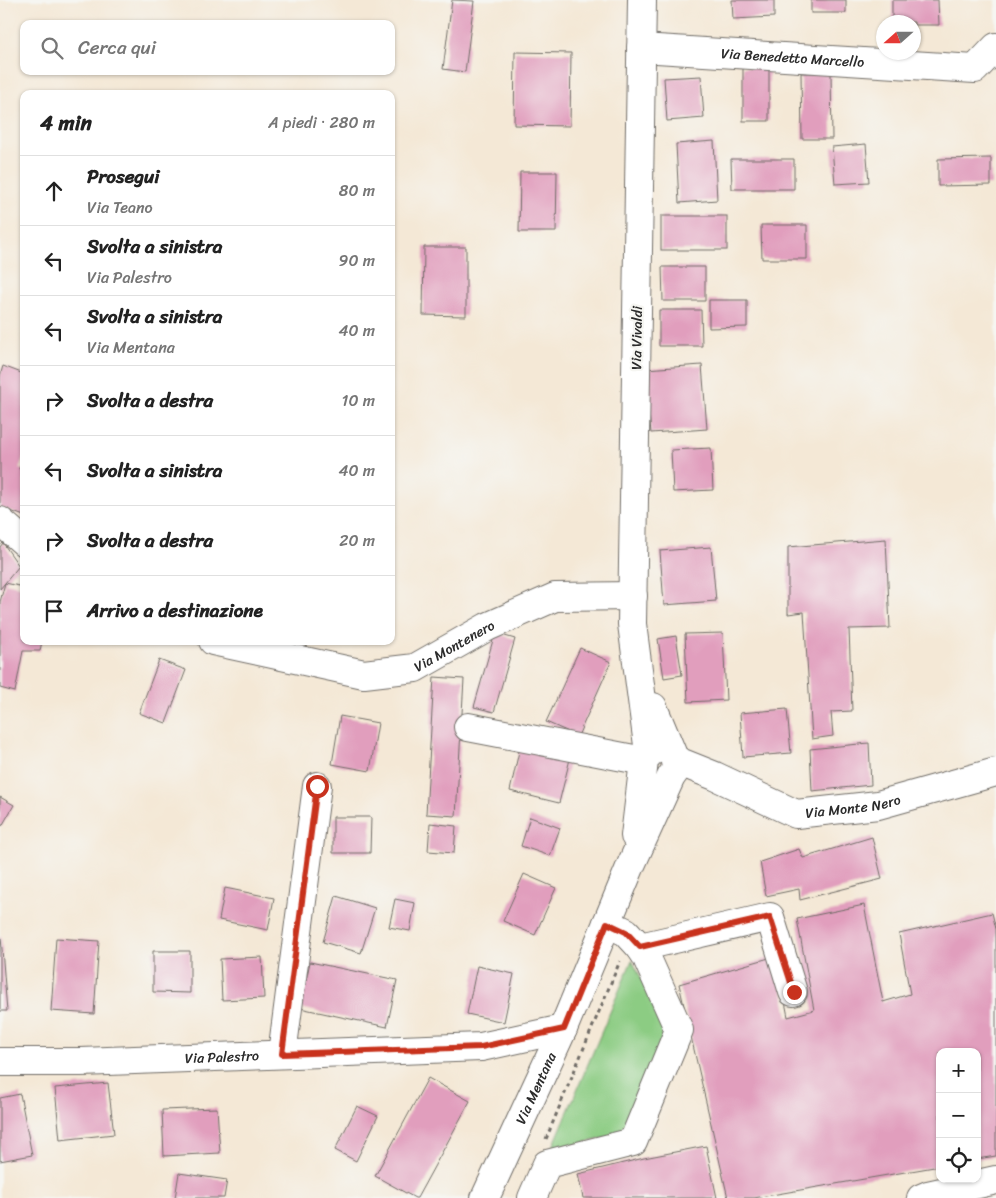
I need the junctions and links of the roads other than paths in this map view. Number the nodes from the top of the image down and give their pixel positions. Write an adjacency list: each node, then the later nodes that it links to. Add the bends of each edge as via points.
1 (642, 0): 3 (street, Via Vivaldi)
2 (996, 47): 3 (street, Via Benedetto Marcello, via 975,69)
3 (641, 48): 6 (street, Via Vivaldi)
4 (0, 522): 5 (street)
5 (20, 539)
6 (633, 596): 7 (street, Via Montenero, via 555,597 487,627 415,668 364,674); 9 (street, Via Vivaldi, via 632,624 640,676)
7 (231, 645)
8 (468, 727): 9 (street, Via Monte Nero)
9 (661, 765): 10 (street, Via Monte Nero, via 715,776 796,814 878,805); 12 (street, Via Mentana, via 631,865)
10 (996, 772)
11 (317, 786): 16 (street)
12 (607, 923): 13 (street, via 626,932); 15 (street, Via Mentana)
13 (640, 947): 14 (street, via 770,917); 20 (street, via 679,1030 633,1142 547,1164)
14 (794, 992)
15 (564, 1029): 16 (street, Via Palestro, via 481,1047); 19 (street, Via Mentana)
16 (282, 1054): 17 (street, Via Palestro)
17 (0, 1062)
18 (996, 1180): 21 (street)
19 (485, 1198)
20 (532, 1198)
21 (921, 1198)

